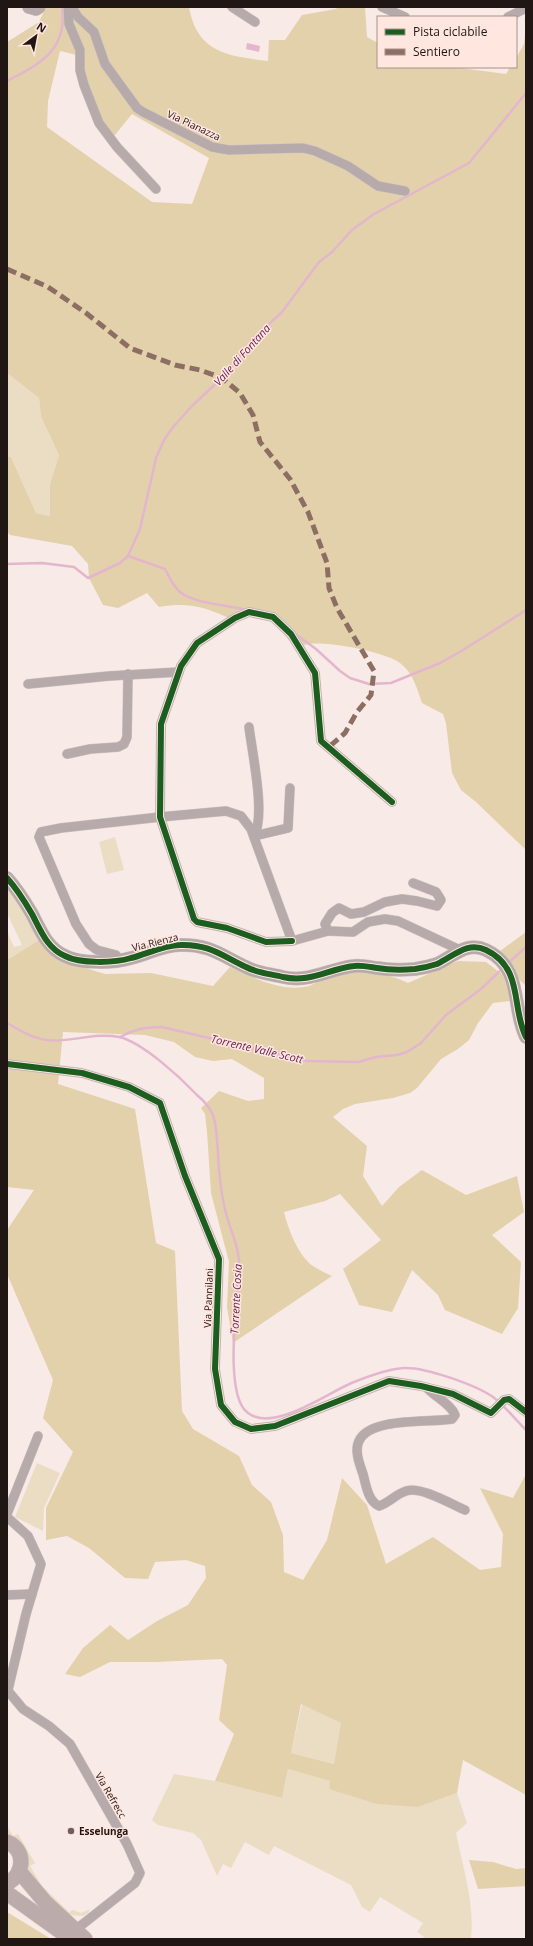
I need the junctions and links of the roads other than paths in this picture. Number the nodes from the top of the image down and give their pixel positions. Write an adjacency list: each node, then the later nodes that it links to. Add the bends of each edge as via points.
1 (29, 7): 2 (street)
2 (39, 7)
3 (68, 7): 11 (street, via 69,24 80,50 80,70 97,119 107,136)
4 (72, 7): 12 (street, Via Pianazza, via 78,17 94,32 105,64 142,112 221,149 303,148 315,151 348,166 378,186)
5 (232, 7): 10 (street)
6 (382, 7): 8 (street)
7 (526, 8): 9 (street)
8 (403, 16)
9 (510, 16)
10 (255, 22)
11 (156, 189)
12 (405, 192)
13 (179, 672): 14 (street); 19 (street, via 197,643 235,618 249,612 273,617 291,634 315,673 321,741); 20 (street, via 162,724)
14 (128, 674): 15 (street); 17 (street, via 127,737 124,744)
15 (28, 684)
16 (249, 727): 21 (street, via 260,811)
17 (67, 754)
18 (290, 788): 21 (street, via 292,828)
19 (392, 802)
20 (160, 817): 21 (street, via 226,812 241,816); 25 (street, via 197,922 227,928 266,942); 27 (street, via 61,828 41,832 39,837 76,924 89,944 97,950 116,955)
21 (254, 836): 25 (street)
22 (7, 878): 27 (street, Via Rienza, via 45,940 53,948 66,957 83,961)
23 (413, 883): 24 (street, via 436,892 441,900 437,906 402,899 351,914 339,908 325,924)
24 (328, 930): 25 (street); 26 (street, via 353,932 368,922 386,919 398,921)
25 (292, 941)
26 (460, 950): 27 (street, Via Rienza, via 436,964 416,969 390,970 356,966 332,970 309,979 285,978 247,968 218,951 193,946 180,945); 28 (street, Via Rienza, via 475,947 501,959 515,987)
27 (120, 961)
28 (526, 1036)
29 (7, 1064): 30 (street, Via Pannilani, via 82,1073 129,1087 160,1103 185,1176 219,1259 216,1368 221,1405 235,1422 251,1429 275,1426 389,1381)
30 (427, 1388): 31 (street, via 453,1394 491,1413 504,1400 509,1399); 33 (street, via 453,1410 452,1419 403,1421 381,1426 362,1436 358,1442 360,1467 369,1495 379,1506 407,1490 416,1490)
31 (526, 1412)
32 (38, 1436): 34 (street)
33 (465, 1510)
34 (7, 1514)
35 (7, 1517): 36 (street, via 28,1536 41,1564)
36 (32, 1594): 37 (street); 38 (street)
37 (7, 1596)
38 (7, 1692): 43 (street, Via Refrecc, via 23,1709 70,1744 127,1844 140,1873 135,1883)
39 (8, 1842): 40 (main road, via 19,1852)
40 (20, 1871): 41 (main road); 43 (main road, via 32,1888)
41 (7, 1882)
42 (7, 1893): 43 (main road)
43 (77, 1936)

